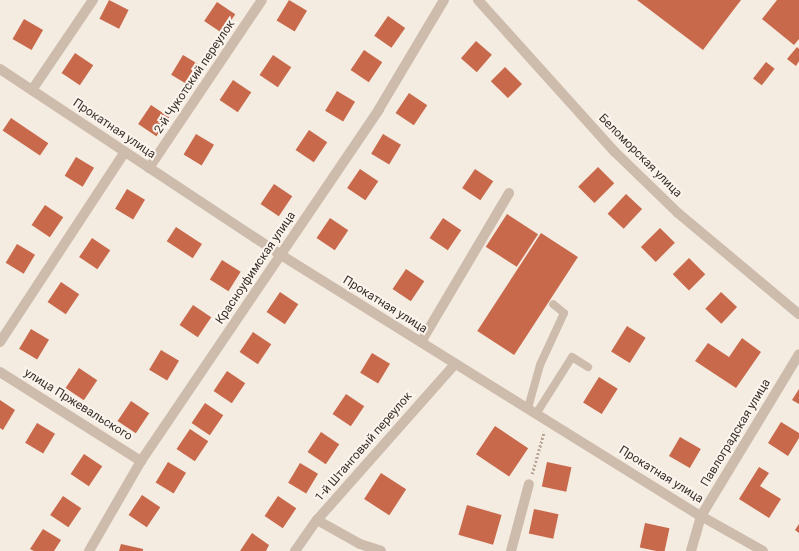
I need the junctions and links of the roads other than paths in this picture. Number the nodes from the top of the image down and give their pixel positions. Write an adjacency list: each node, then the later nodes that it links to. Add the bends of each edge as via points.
1 (93, 0): 6 (street)
2 (262, 0): 8 (street, 2-й Чукотский переулок)
3 (444, 0): 10 (street, Красноуфимская улица, via 379,109)
4 (478, 0): 12 (street, Беломорская улица, via 614,152 678,213)
5 (0, 69): 6 (street, Прокатная улица)
6 (32, 90): 7 (street, Прокатная улица)
7 (125, 152): 8 (street, Прокатная улица); 13 (street)
8 (149, 168): 10 (street, Прокатная улица)
9 (509, 193): 14 (street)
10 (281, 255): 14 (street, Прокатная улица); 20 (street, Красноуфимская улица)
11 (553, 304): 19 (lane, via 564,313 540,365)
12 (799, 314)
13 (0, 342)
14 (421, 342): 16 (street, Прокатная улица)
15 (799, 354): 22 (street, Павлоградская улица)
16 (455, 364): 19 (street, Прокатная улица); 23 (street, 1-й Штанговый переулок)
17 (588, 367): 19 (lane, via 572,357)
18 (0, 372): 20 (street, улица Пржевальского)
19 (532, 411): 22 (street, Прокатная улица)
20 (141, 460): 24 (street, Красноуфимская улица)
21 (529, 484): 27 (street)
22 (701, 516): 28 (street, Павлоградская улица); 29 (street, Прокатная улица)
23 (317, 520): 25 (street, 1-й Штанговый переулок); 26 (street, via 360,544)
24 (90, 551)
25 (295, 551)
26 (381, 551)
27 (511, 551)
28 (691, 551)
29 (764, 551)

